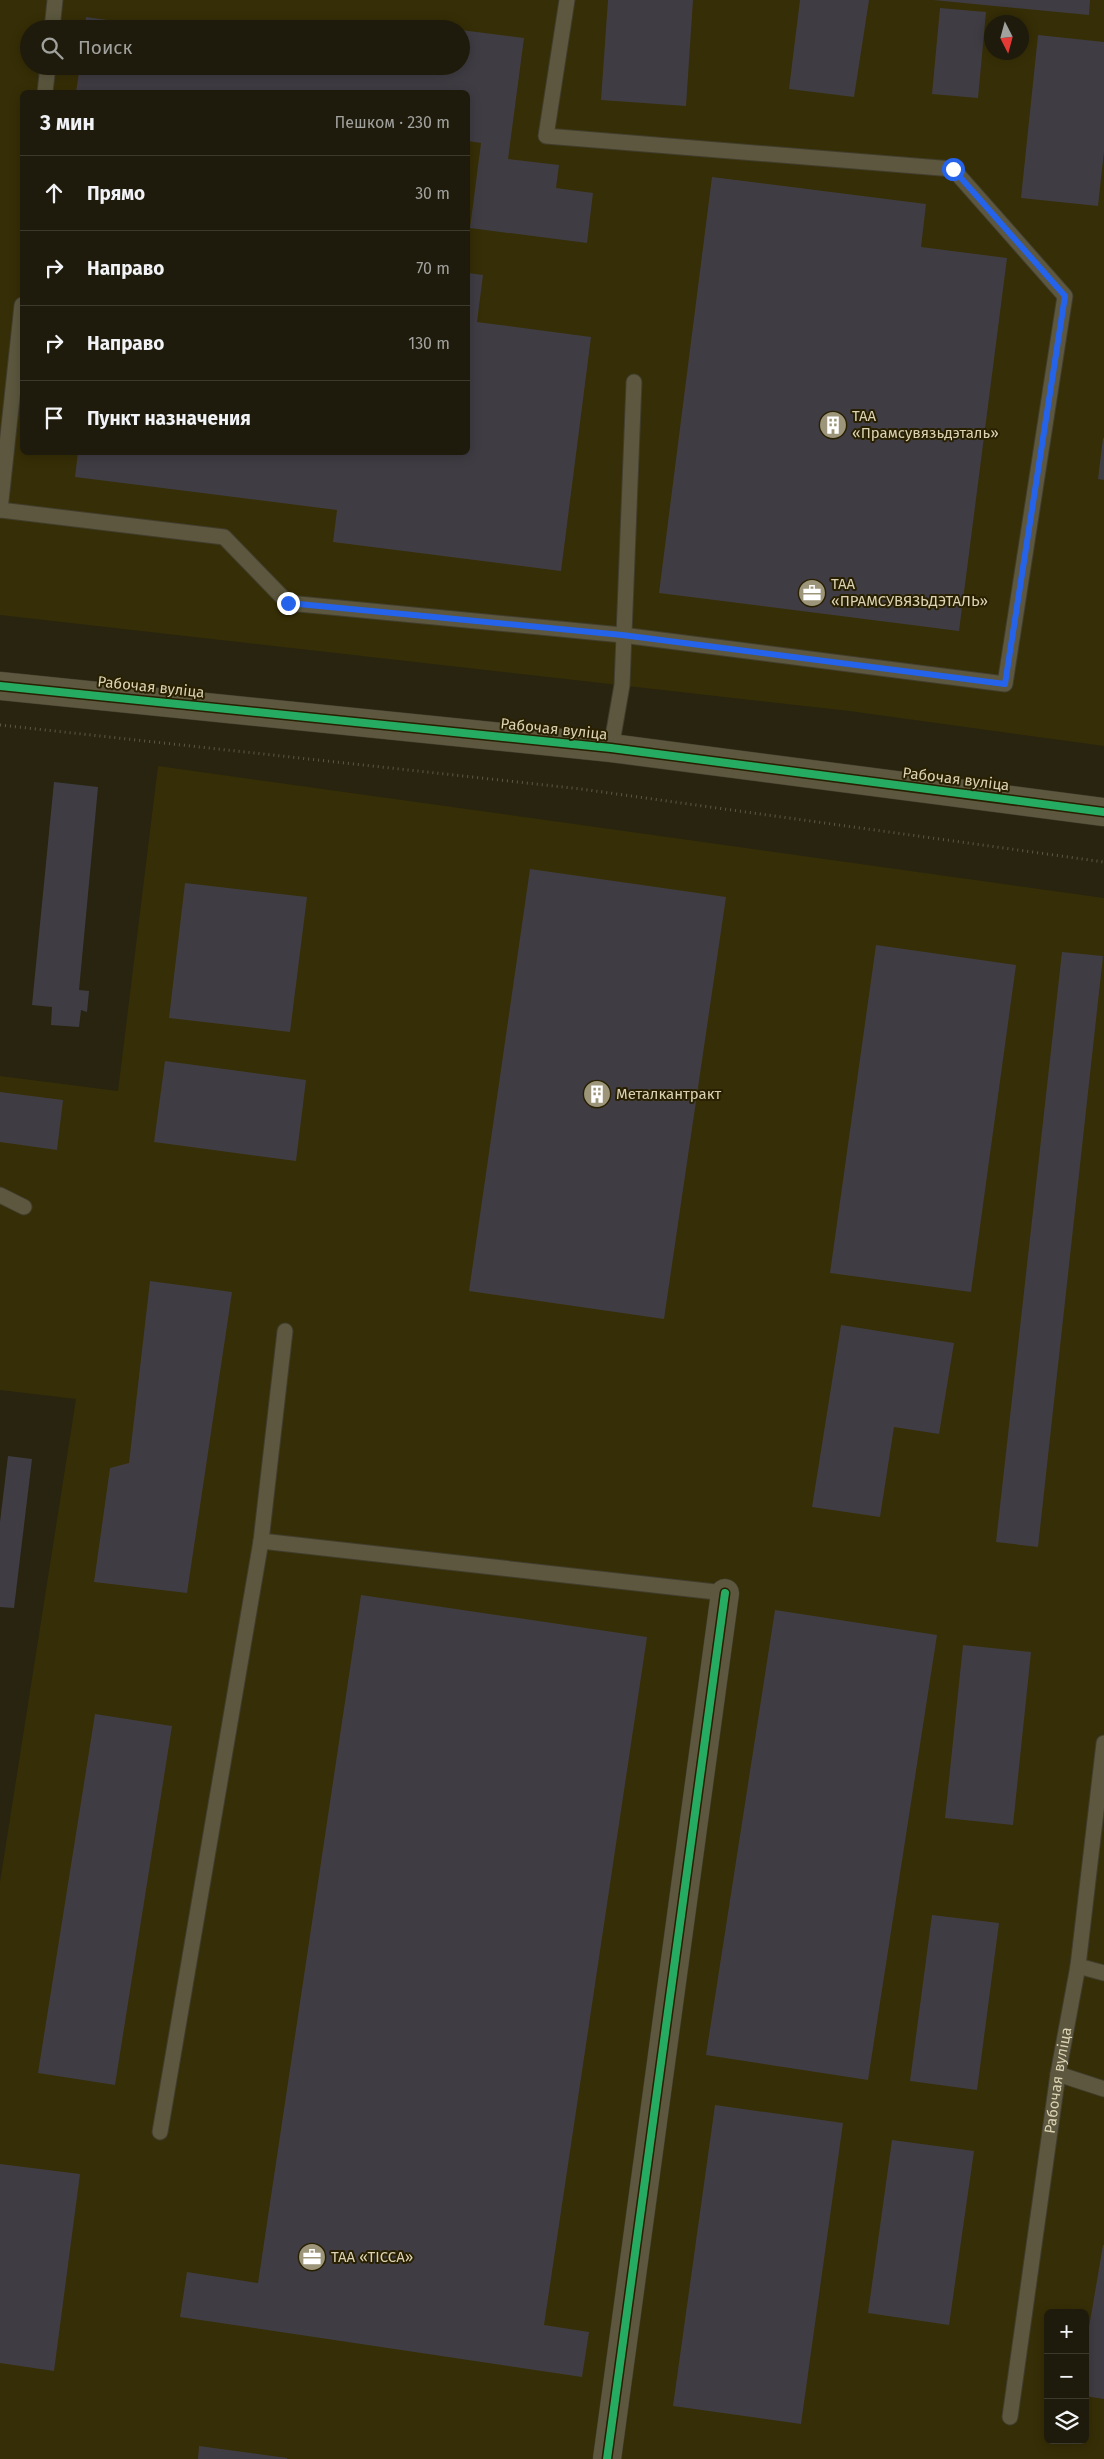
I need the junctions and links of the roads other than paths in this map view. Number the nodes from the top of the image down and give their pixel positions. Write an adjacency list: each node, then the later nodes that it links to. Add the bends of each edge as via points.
1 (55, 0): 3 (lane)
2 (567, 0): 9 (lane, via 546,136 953,169 1065,296 1005,684)
3 (53, 20)
4 (47, 75): 5 (lane)
5 (45, 90)
6 (20, 324): 8 (lane)
7 (634, 382): 9 (lane)
8 (0, 510): 9 (lane, via 224,537 288,603)
9 (622, 635): 11 (lane, via 622,685)
10 (0, 686): 11 (street, Рабочая вуліца)
11 (611, 748): 12 (street, Рабочая вуліца)
12 (1104, 812)
13 (0, 1195): 14 (lane)
14 (24, 1207)
15 (285, 1331): 16 (lane)
16 (262, 1541): 17 (lane); 23 (lane)
17 (725, 1593): 25 (street)
18 (1104, 1743): 19 (lane, Рабочая вуліца)
19 (1078, 1966): 20 (lane); 21 (lane, Рабочая вуліца)
20 (1104, 1973)
21 (1058, 2074): 22 (lane); 24 (lane, Рабочая вуліца)
22 (1104, 2089)
23 (160, 2132)
24 (1010, 2417)
25 (607, 2459)

